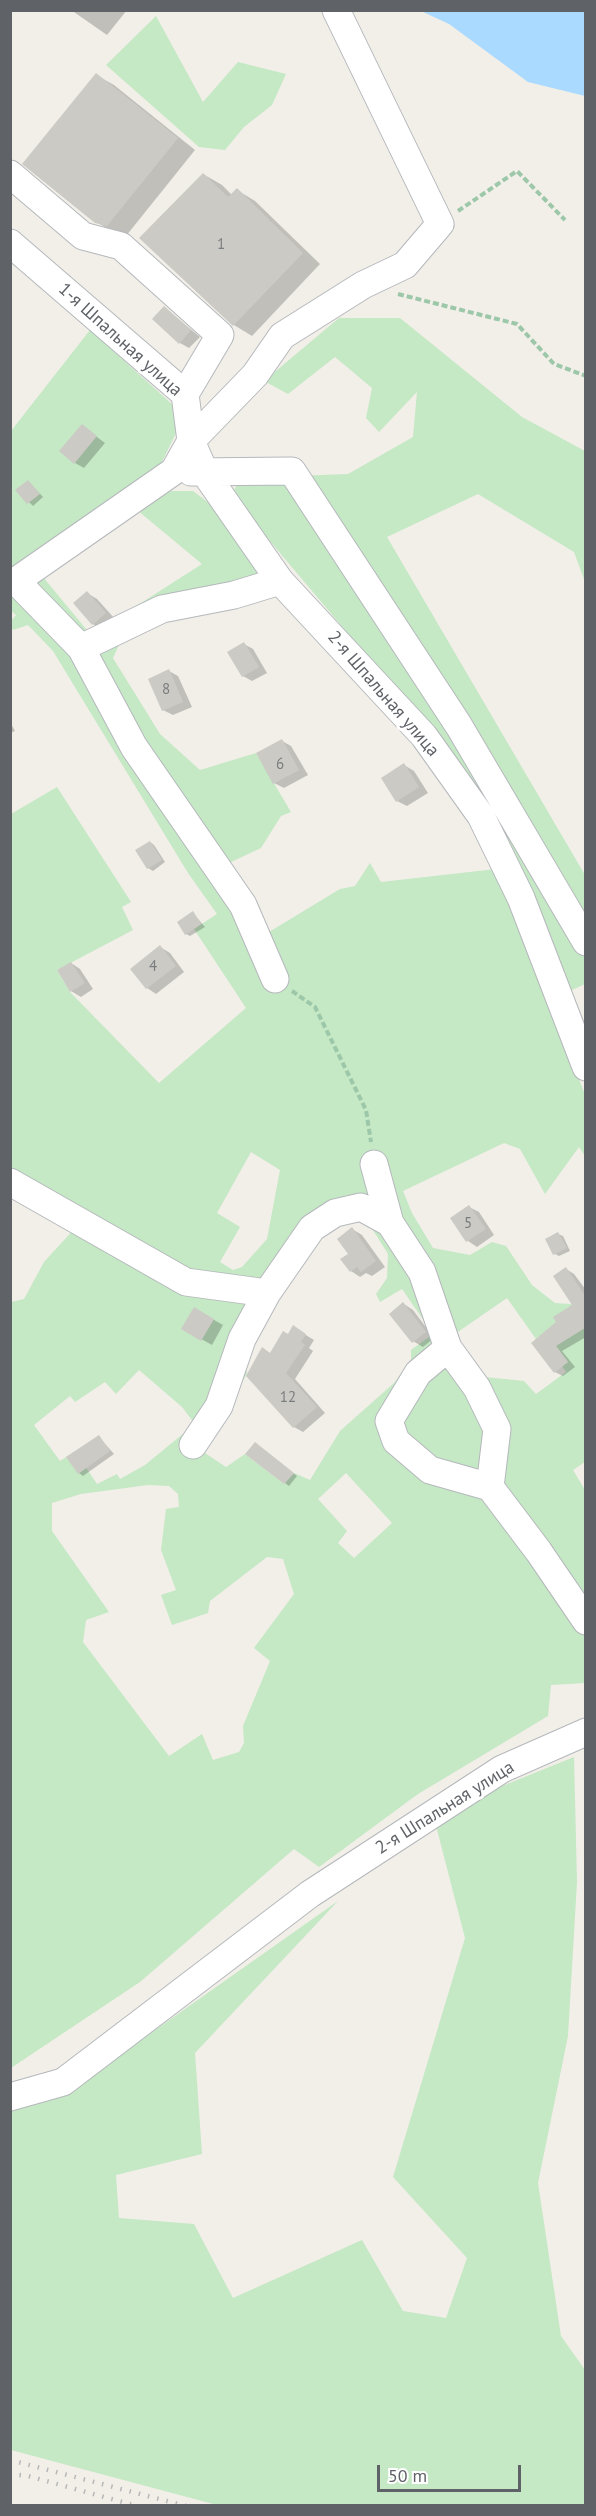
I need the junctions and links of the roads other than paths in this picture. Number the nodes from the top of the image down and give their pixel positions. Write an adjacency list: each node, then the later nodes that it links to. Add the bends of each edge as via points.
1 (336, 10): 5 (street, via 440,224 405,264 363,285 282,336 255,375)
2 (10, 174): 4 (street, via 83,236 121,246 219,335)
3 (10, 243): 4 (street, 1-я Шпальная улица)
4 (185, 394): 5 (street, 1-я Шпальная улица)
5 (191, 441): 6 (street); 7 (street, 2-я Шпальная улица)
6 (174, 471): 7 (street); 8 (street)
7 (205, 473): 9 (street, 2-я Шпальная улица); 11 (street, via 292,471 459,726)
8 (13, 582): 10 (street)
9 (280, 582): 10 (street, via 162,609); 13 (street, 2-я Шпальная улица, via 424,736 481,816 521,898)
10 (81, 648): 12 (street, via 134,747 243,905)
11 (585, 942)
12 (275, 979)
13 (585, 1067)
14 (374, 1164): 16 (street)
15 (10, 1182): 17 (street, via 186,1282)
16 (390, 1223): 17 (street, via 361,1207 335,1213 312,1228); 18 (street, via 422,1272)
17 (267, 1293): 19 (street, via 242,1339 219,1406)
18 (448, 1348): 20 (street, via 477,1388 497,1429); 20 (street, via 418,1372 389,1421 396,1441 430,1470)
19 (193, 1445)
20 (490, 1487): 21 (street)
21 (585, 1621)
22 (585, 1732): 23 (street, 2-я Шпальная улица, via 502,1769 310,1894 63,2082)
23 (10, 2097)

